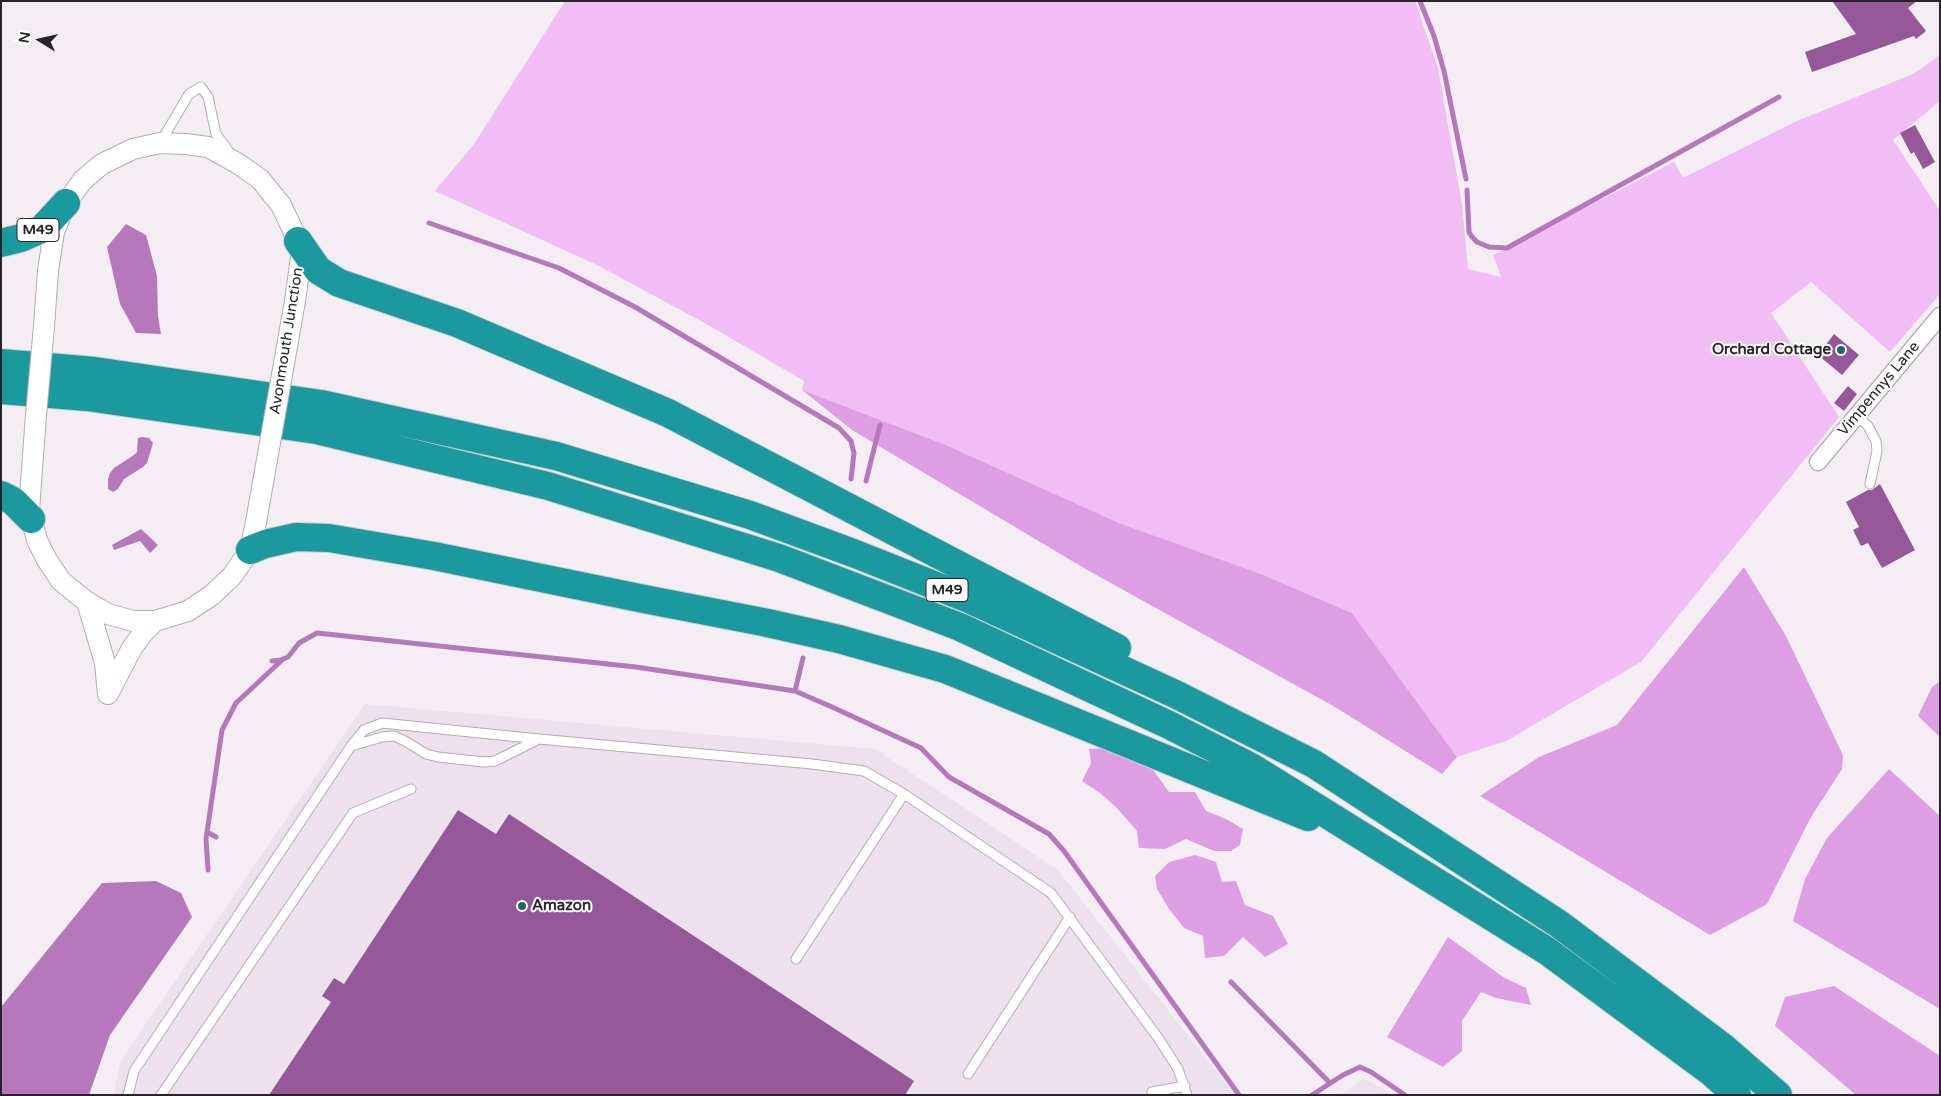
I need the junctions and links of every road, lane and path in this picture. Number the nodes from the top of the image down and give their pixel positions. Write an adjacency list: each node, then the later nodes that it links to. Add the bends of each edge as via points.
1 (160, 143): 2 (street, Avonmouth Junction, via 208,147); 2 (lane, via 189,94 201,87 208,97 216,134); 3 (street, Avonmouth Junction, via 133,148 102,164 83,180)
2 (237, 162): 4 (street, Avonmouth Junction, via 260,179 281,205)
3 (66, 203): 5 (highway, M49, via 42,229); 13 (street, Avonmouth Junction, bridge, via 54,232 48,271 29,487)
4 (298, 241): 14 (street, Avonmouth Junction, bridge, via 301,257 295,301); 19 (highway, M49, via 318,270 339,283 457,323 668,413 1240,713)
5 (1, 243)
6 (1940, 316): 9 (street, Vimpennys Lane)
7 (1, 363): 19 (highway, M49, via 95,372 321,404 556,456 722,507 853,553 969,599 1175,694)
8 (1, 390): 22 (highway, M49, via 87,397 316,430 548,486 779,558 960,627 1170,725 1251,766)
9 (1857, 416): 10 (street, Vimpennys Lane); 11 (lane, via 1868,426 1876,441)
10 (1818, 462)
11 (1870, 484)
12 (1, 495): 13 (highway, via 13,501)
13 (31, 519): 15 (street, Avonmouth Junction, via 47,560 61,581)
14 (250, 550): 16 (street, Avonmouth Junction, via 232,576 212,595 188,611); 22 (highway, M49, via 296,537 329,538 434,556 839,639 945,669)
15 (86, 602): 16 (street, Avonmouth Junction, via 108,614 133,621); 16 (street, via 105,663 108,694 132,648)
16 (155, 621)
17 (539, 739): 18 (lane, via 382,723 364,730); 18 (lane, via 495,761 484,762 426,754 394,736); 21 (lane, via 833,766 864,771)
18 (351, 746): 27 (lane, via 134,1071)
19 (1314, 764): 31 (highway, M49, via 1559,924 1724,1048)
20 (411, 789): 28 (lane, via 354,813)
21 (904, 794): 23 (lane, via 1051,893); 24 (lane)
22 (1383, 848): 30 (highway, M49, via 1547,951 1711,1072)
23 (1070, 918): 25 (lane); 26 (lane, via 1159,1039 1178,1069)
24 (796, 959)
25 (968, 1074)
26 (1186, 1090): 29 (lane, via 1152,1092)
27 (128, 1095)
28 (161, 1095)
29 (1152, 1095)
30 (1737, 1095)
31 (1778, 1095)

